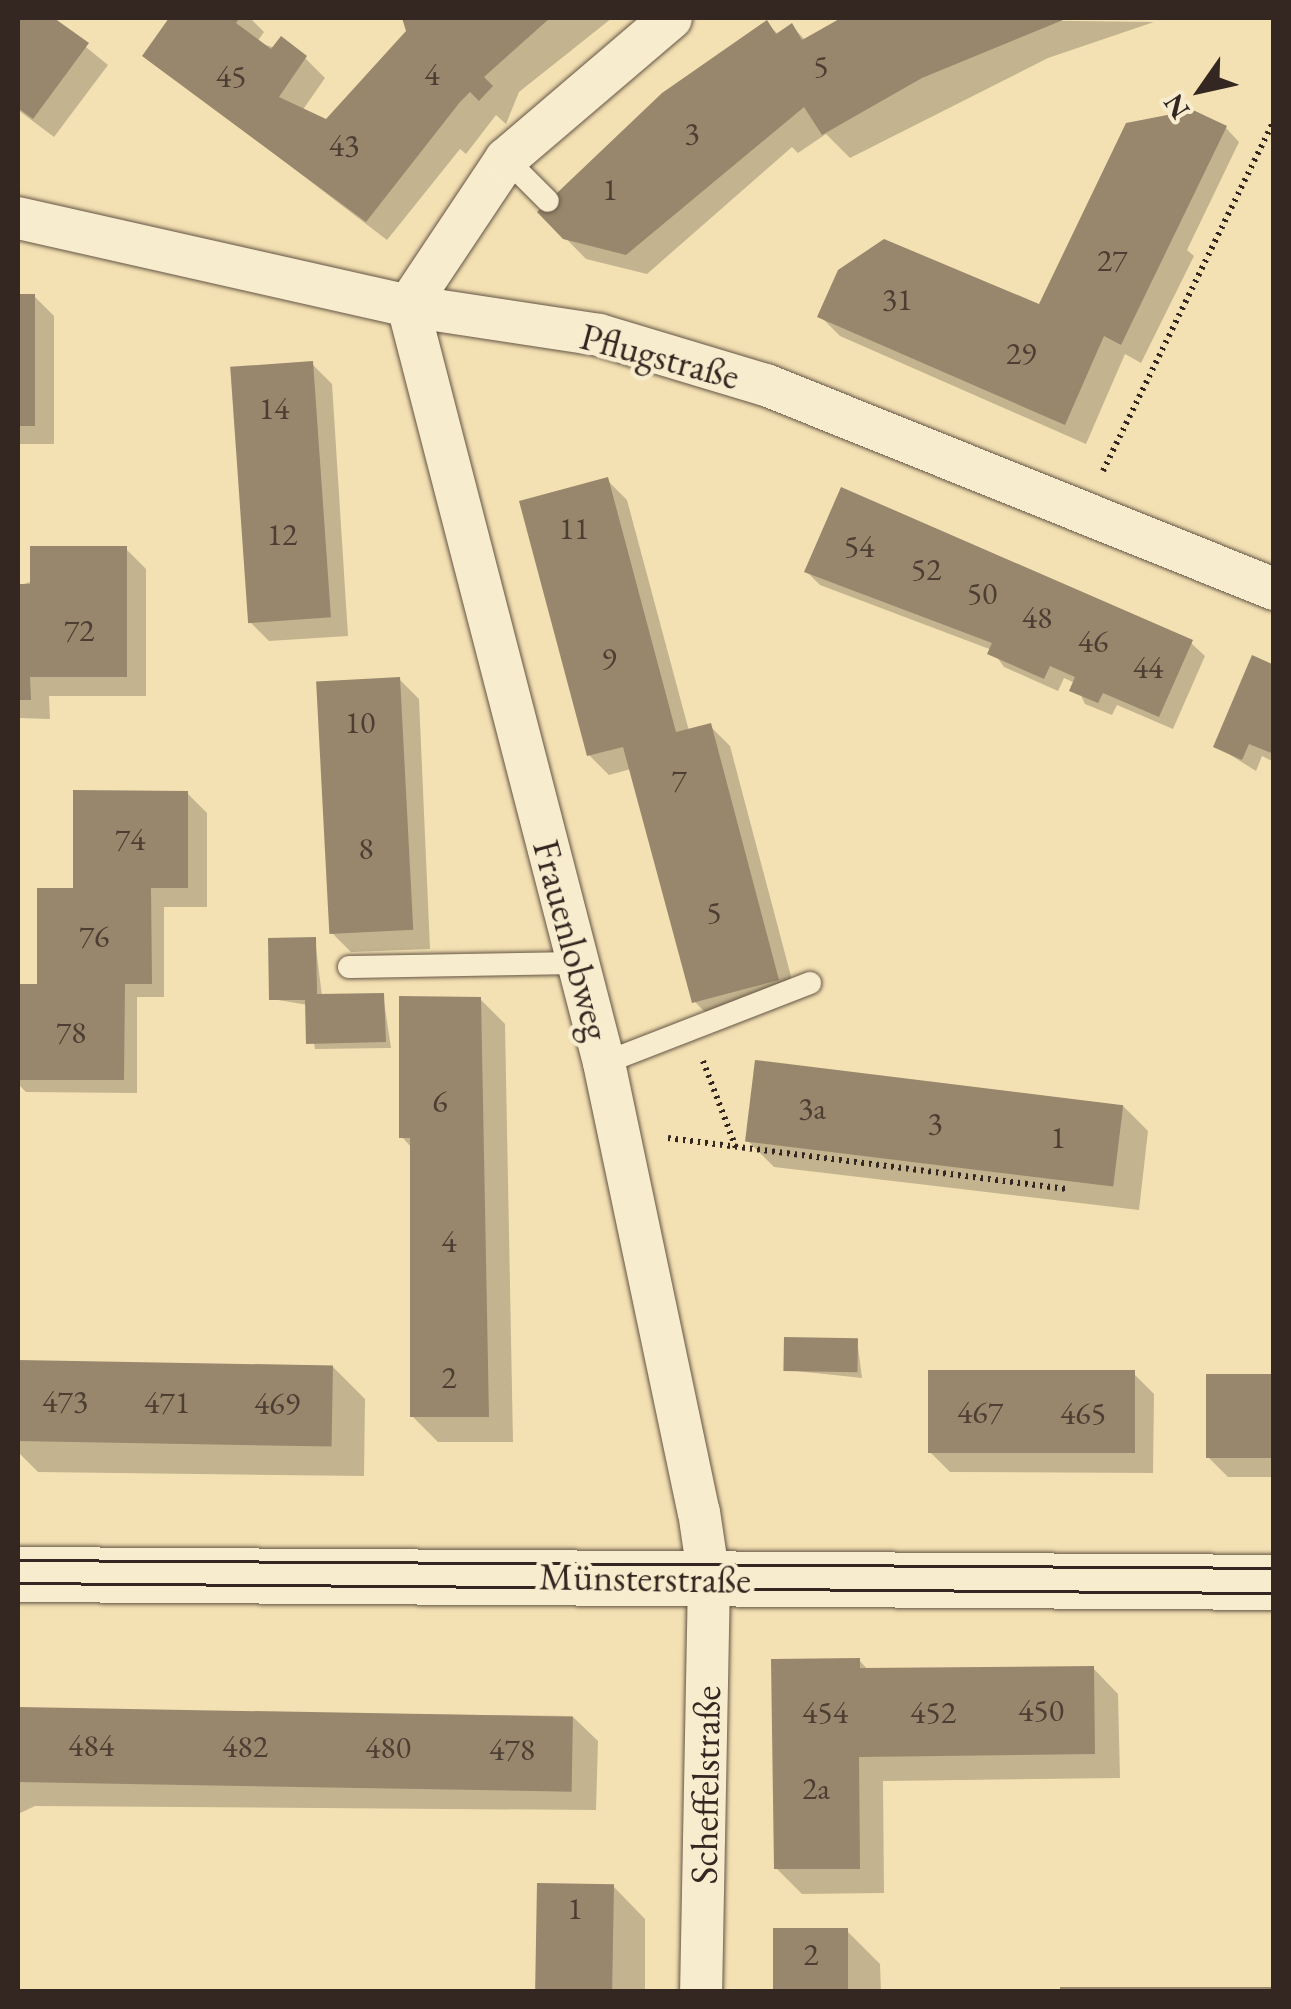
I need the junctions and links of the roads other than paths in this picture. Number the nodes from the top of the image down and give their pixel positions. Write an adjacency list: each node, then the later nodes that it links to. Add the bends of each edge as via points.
1 (671, 18): 2 (street)
2 (503, 163): 3 (lane); 5 (street)
3 (548, 201)
4 (18, 218): 5 (street, Pflugstraße)
5 (408, 306): 6 (street, Pflugstraße, via 599,335 766,384); 7 (street, Frauenlobweg)
6 (1274, 589)
7 (578, 963): 8 (lane); 10 (street, Frauenlobweg)
8 (350, 966)
9 (810, 982): 10 (lane, via 692,1034)
10 (604, 1063): 12 (street, Frauenlobweg)
11 (18, 1574): 12 (street, Münsterstraße)
12 (709, 1579): 13 (street, Münsterstraße); 14 (street, Scheffelstraße)
13 (1274, 1582)
14 (701, 1992)

